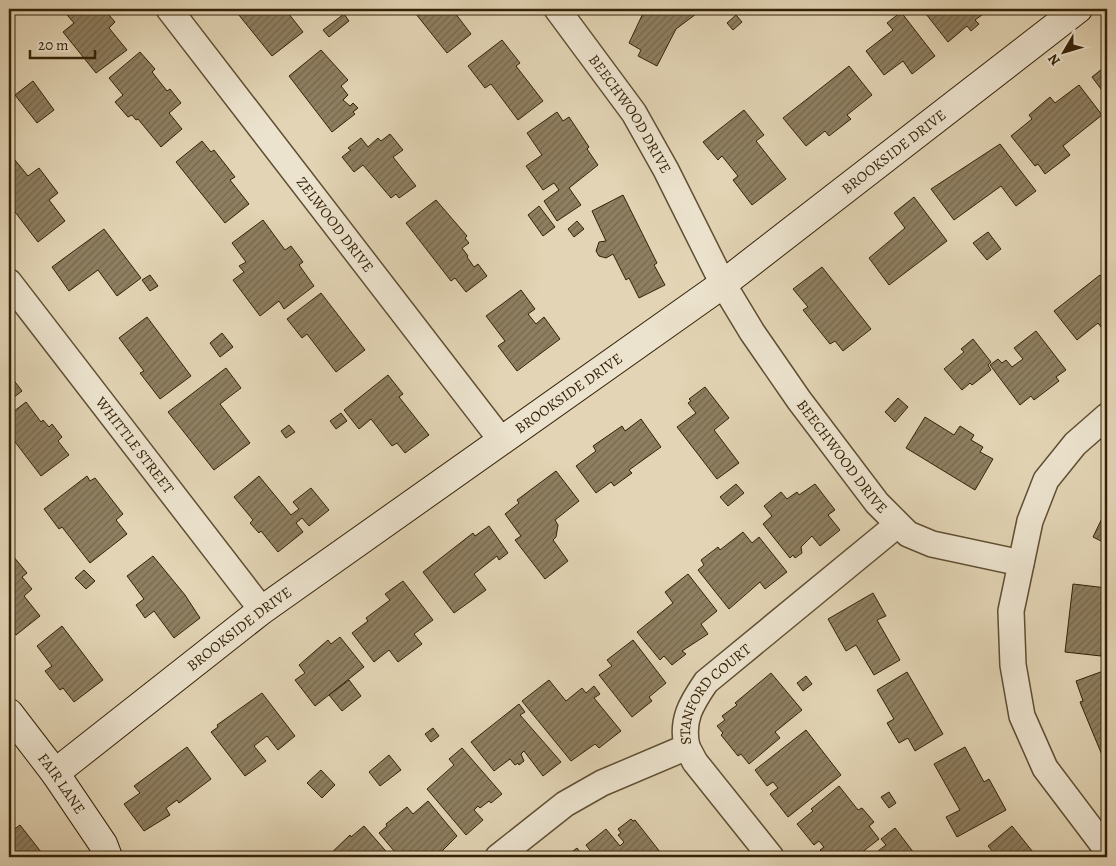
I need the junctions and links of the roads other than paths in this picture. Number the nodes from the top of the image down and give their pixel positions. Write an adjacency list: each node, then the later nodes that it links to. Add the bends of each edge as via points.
1 (170, 9): 7 (street, ZELWOOD DRIVE)
2 (1078, 9): 5 (street, BROOKSIDE DRIVE)
3 (561, 10): 5 (street, BEECHWOOD DRIVE, via 634,113)
4 (9, 282): 10 (street, WHITTLE STREET)
5 (723, 284): 7 (street, BROOKSIDE DRIVE); 8 (street, BEECHWOOD DRIVE, via 799,400)
6 (1107, 416): 9 (street, via 1075,444 1046,480 1030,521)
7 (502, 441): 10 (street, BROOKSIDE DRIVE)
8 (897, 525): 9 (street, BEECHWOOD DRIVE, via 908,534 932,544); 12 (street, STANFORD COURT, via 706,682 690,705 684,734)
9 (1021, 563): 14 (street, via 1011,611 1013,665 1022,716 1044,768)
10 (262, 610): 13 (street, BROOKSIDE DRIVE)
11 (9, 713): 13 (street, FAIR LANE)
12 (687, 747): 16 (street, STANFORD COURT, via 602,783 565,804); 17 (street, via 695,762)
13 (55, 773): 15 (street, FAIR LANE, via 103,844)
14 (1107, 850)
15 (108, 857)
16 (498, 857)
17 (772, 857)

